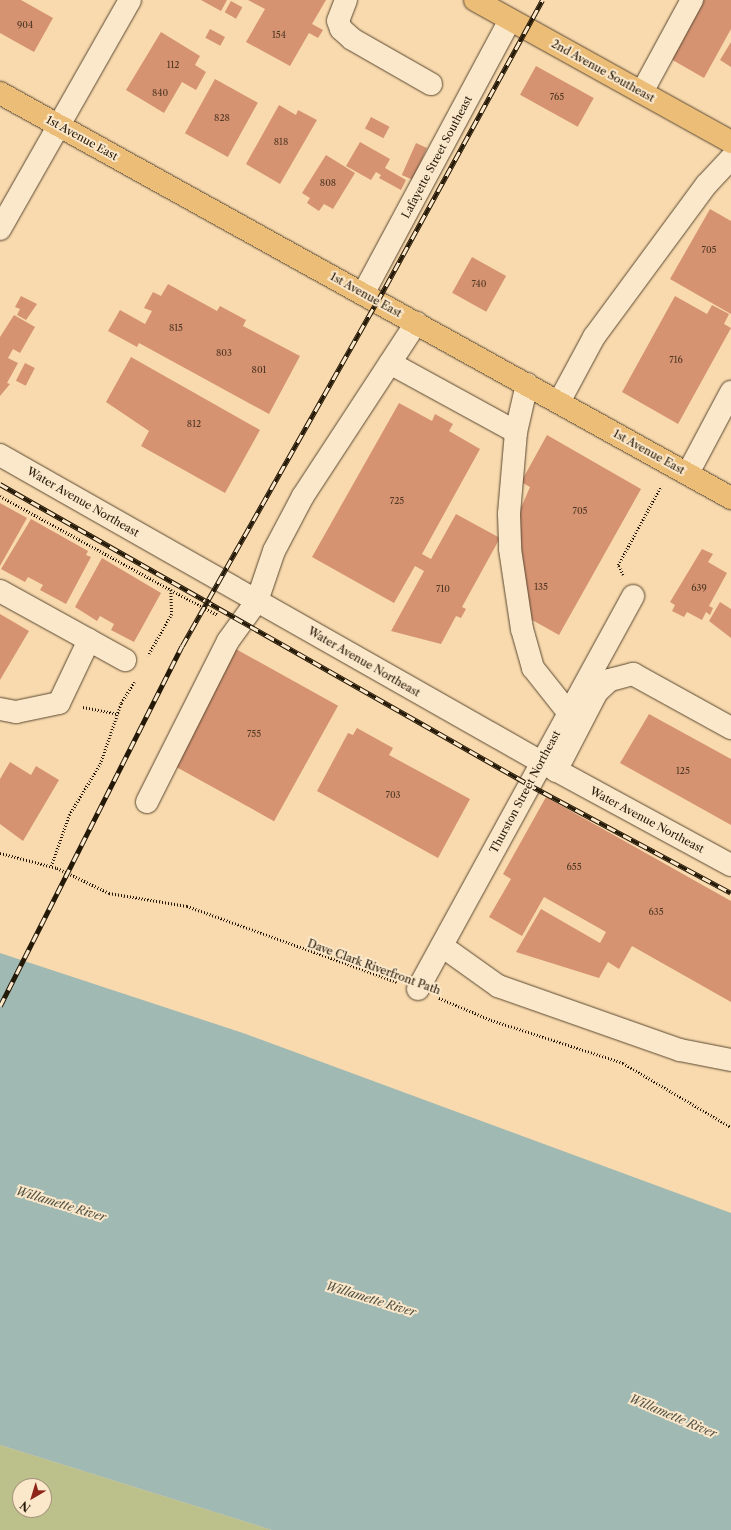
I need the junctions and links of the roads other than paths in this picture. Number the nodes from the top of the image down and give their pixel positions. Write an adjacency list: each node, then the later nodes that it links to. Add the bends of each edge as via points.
1 (130, 0): 9 (street)
2 (346, 0): 6 (street, via 338,21 352,39)
3 (475, 0): 5 (main road, 2nd Avenue Southeast)
4 (692, 0): 7 (street)
5 (510, 20): 7 (main road, 2nd Avenue Southeast); 13 (street, Lafayette Street Southeast)
6 (431, 84)
7 (642, 92): 10 (main road, 2nd Avenue Southeast)
8 (0, 93): 9 (main road, 1st Avenue East)
9 (60, 126): 12 (street); 13 (main road, 1st Avenue East)
10 (731, 142)
11 (731, 158): 18 (street, via 707,184 594,337)
12 (0, 229)
13 (363, 294): 14 (main road, 1st Avenue East)
14 (416, 323): 15 (street); 16 (main road, 1st Avenue East)
15 (390, 364): 19 (street); 25 (street, via 303,496 274,551)
16 (527, 384): 18 (main road, 1st Avenue East); 19 (street)
17 (731, 392): 21 (street)
18 (559, 402): 21 (main road, 1st Avenue East)
19 (516, 432): 29 (street, via 509,514 522,629 533,668)
20 (0, 455): 25 (street, Water Avenue Northeast)
21 (680, 469): 22 (main road, 1st Avenue East)
22 (729, 493)
23 (0, 591): 26 (street)
24 (633, 596): 29 (street, Thurston Street Northeast)
25 (257, 601): 31 (street, Water Avenue Northeast); 32 (street, via 238,626)
26 (89, 640): 27 (street); 28 (street, via 59,703 16,712)
27 (125, 660)
28 (0, 710)
29 (568, 712): 31 (street, Thurston Street Northeast)
30 (731, 728): 31 (street, via 633,674 610,680 597,692)
31 (548, 767): 33 (street, Water Avenue Northeast); 34 (street, Thurston Street Northeast)
32 (147, 802)
33 (731, 865)
34 (442, 946): 35 (street, Thurston Street Northeast); 36 (street, via 498,986 680,1050)
35 (418, 989)
36 (731, 1060)

